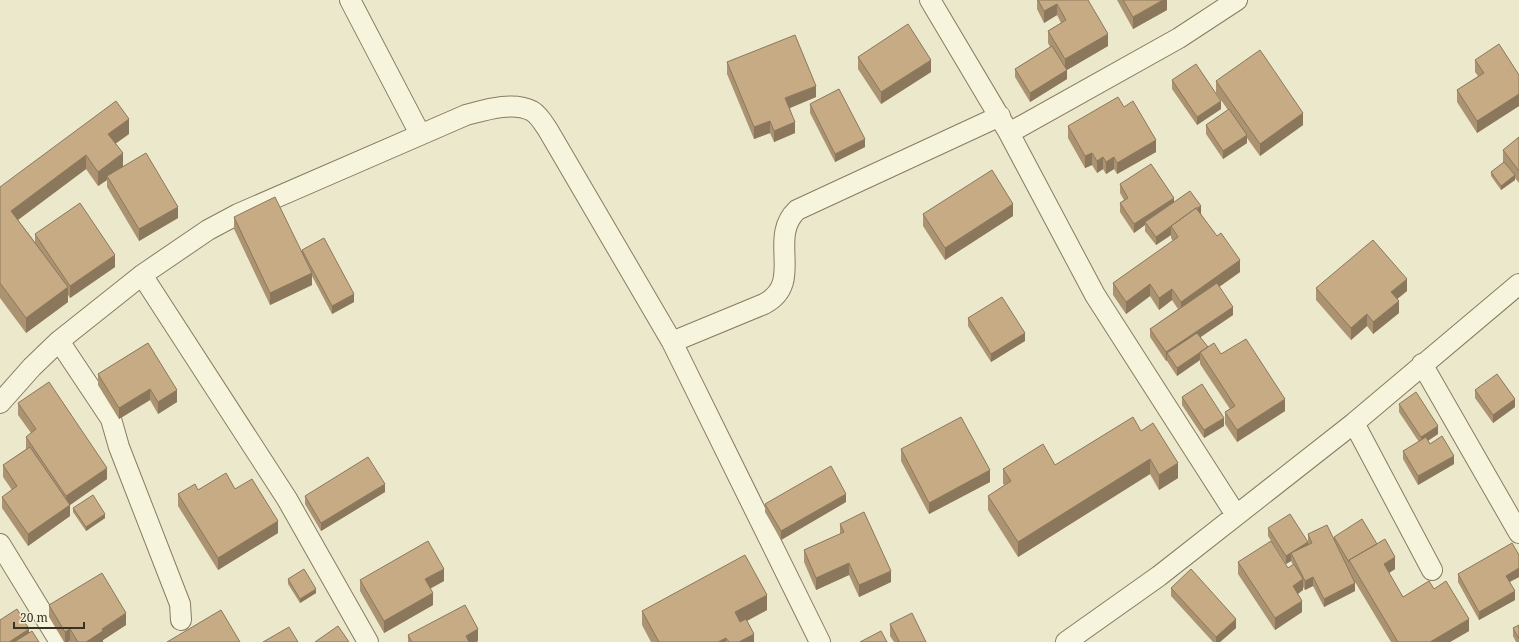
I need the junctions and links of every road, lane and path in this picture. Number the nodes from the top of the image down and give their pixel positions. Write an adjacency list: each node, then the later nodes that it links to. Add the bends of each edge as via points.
1 (350, 0): 6 (street)
2 (930, 0): 4 (street)
3 (1237, 0): 5 (street, via 1179,38)
4 (1000, 116): 5 (street); 10 (street, via 797,210 786,225 784,284 777,297)
5 (1010, 133): 14 (street, via 1094,295)
6 (420, 134): 7 (street, via 220,222); 10 (street, via 488,109 522,108 532,112 548,130)
7 (142, 275): 9 (street); 20 (street, via 287,499)
8 (1519, 284): 11 (street)
9 (59, 341): 12 (street); 18 (street, via 111,419 119,447 180,604)
10 (672, 342): 21 (street)
11 (1422, 364): 13 (street); 15 (street)
12 (2, 396)
13 (1354, 423): 14 (street); 17 (street)
14 (1236, 515): 22 (street, via 1159,576)
15 (1519, 533)
16 (0, 544): 19 (street)
17 (1432, 570)
18 (181, 620)
19 (60, 642)
20 (368, 642)
21 (820, 642)
22 (1066, 642)

